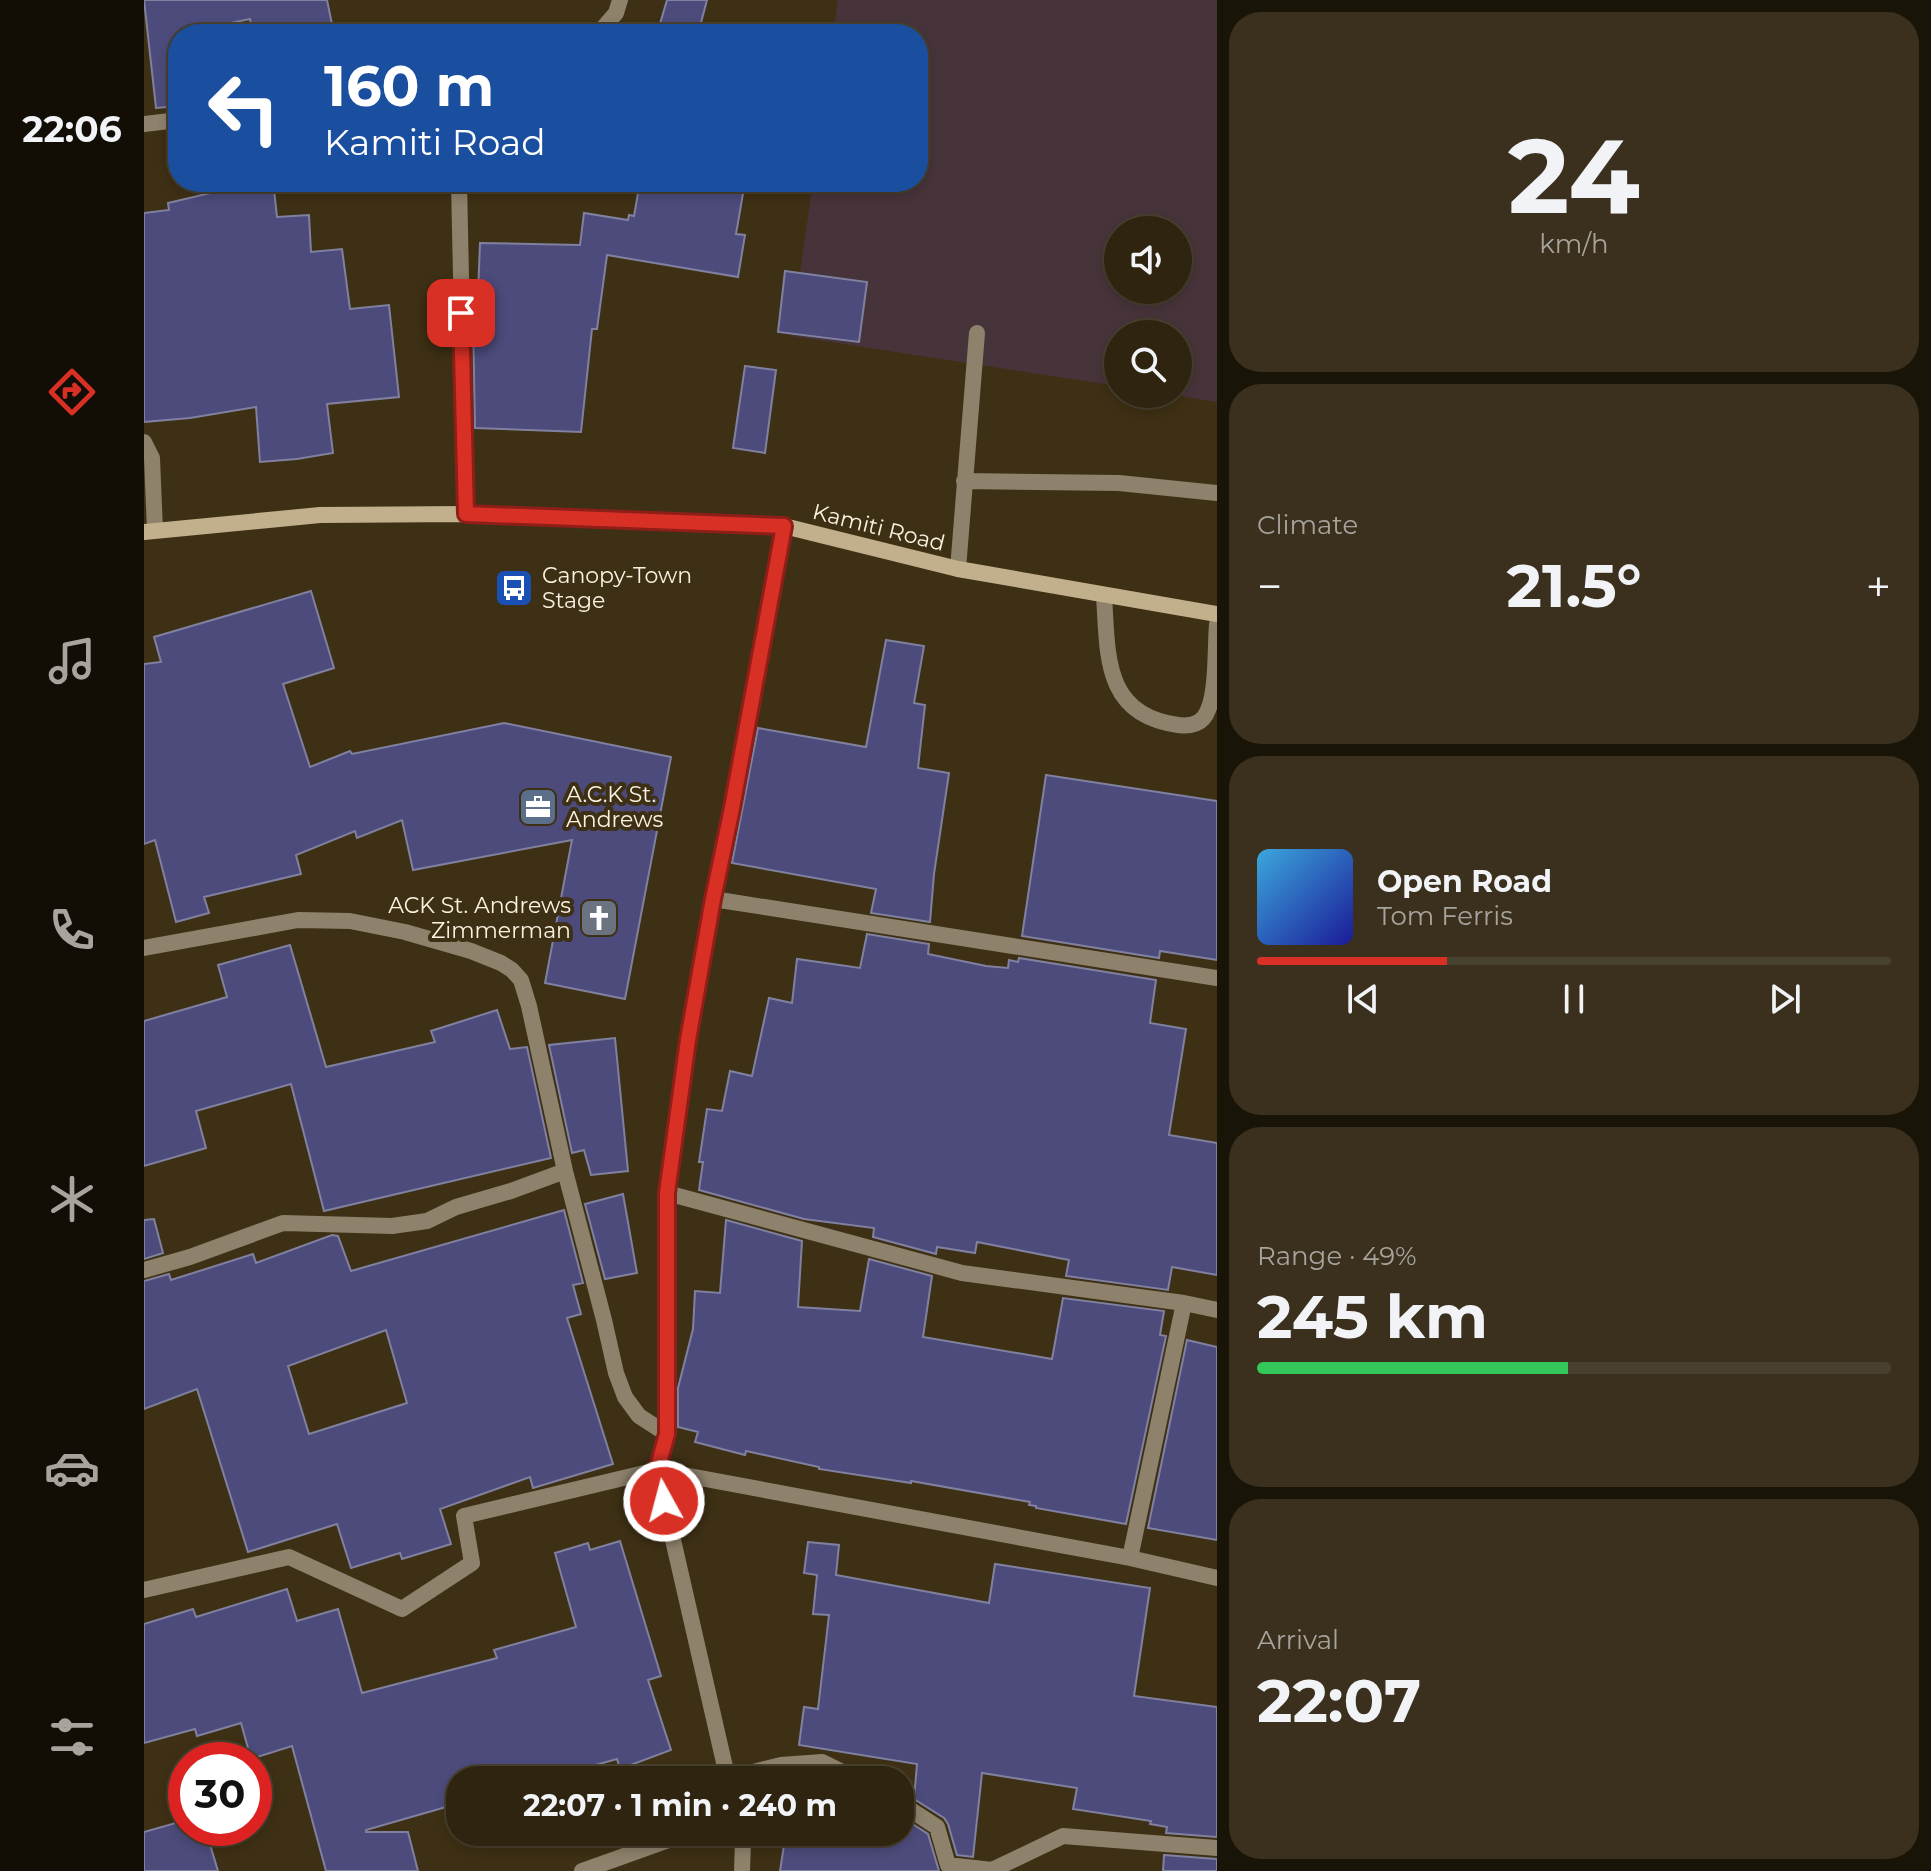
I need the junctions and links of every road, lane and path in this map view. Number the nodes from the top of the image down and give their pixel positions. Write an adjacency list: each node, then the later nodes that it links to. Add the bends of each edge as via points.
1 (620, 0): 2 (street)
2 (607, 24)
3 (168, 121): 4 (street)
4 (144, 124)
5 (459, 192): 10 (street)
6 (977, 333): 8 (street)
7 (144, 442): 12 (street, via 152,458)
8 (964, 481): 9 (street, via 1119,483); 13 (street)
9 (1217, 493)
10 (466, 514): 11 (main road, Kamiti Road); 12 (main road, Kamiti Road, via 320,515)
11 (784, 526): 13 (main road, Kamiti Road); 17 (street)
12 (150, 531)
13 (958, 569): 14 (main road, Kamiti Road)
14 (1104, 596): 15 (main road, Kamiti Road); 16 (street, via 1109,664 1119,691 1140,714 1173,725 1199,723 1208,712)
15 (1217, 614)
16 (1217, 624)
17 (713, 899): 19 (street); 21 (street)
18 (144, 948): 20 (street, via 298,920 350,921 405,932 501,963 521,980)
19 (1217, 978)
20 (565, 1171): 22 (street, via 427,1221 392,1226 283,1223); 25 (street, via 625,1397 639,1416)
21 (667, 1193): 23 (street, via 962,1273); 25 (street)
22 (144, 1270)
23 (1184, 1303): 24 (street); 27 (street)
24 (1217, 1310)
25 (667, 1434): 26 (street)
26 (657, 1470): 27 (street); 29 (street, via 464,1516 472,1563 402,1609 289,1557); 30 (street)
27 (1130, 1558): 28 (street)
28 (1217, 1578)
29 (144, 1590)
30 (726, 1766)
31 (777, 1766): 32 (street)
32 (830, 1766)
33 (914, 1812): 36 (street, via 937,1827 948,1865 992,1870 1063,1836)
34 (652, 1846): 37 (street)
35 (743, 1846): 38 (street)
36 (1217, 1848)
37 (582, 1871)
38 (742, 1871)

